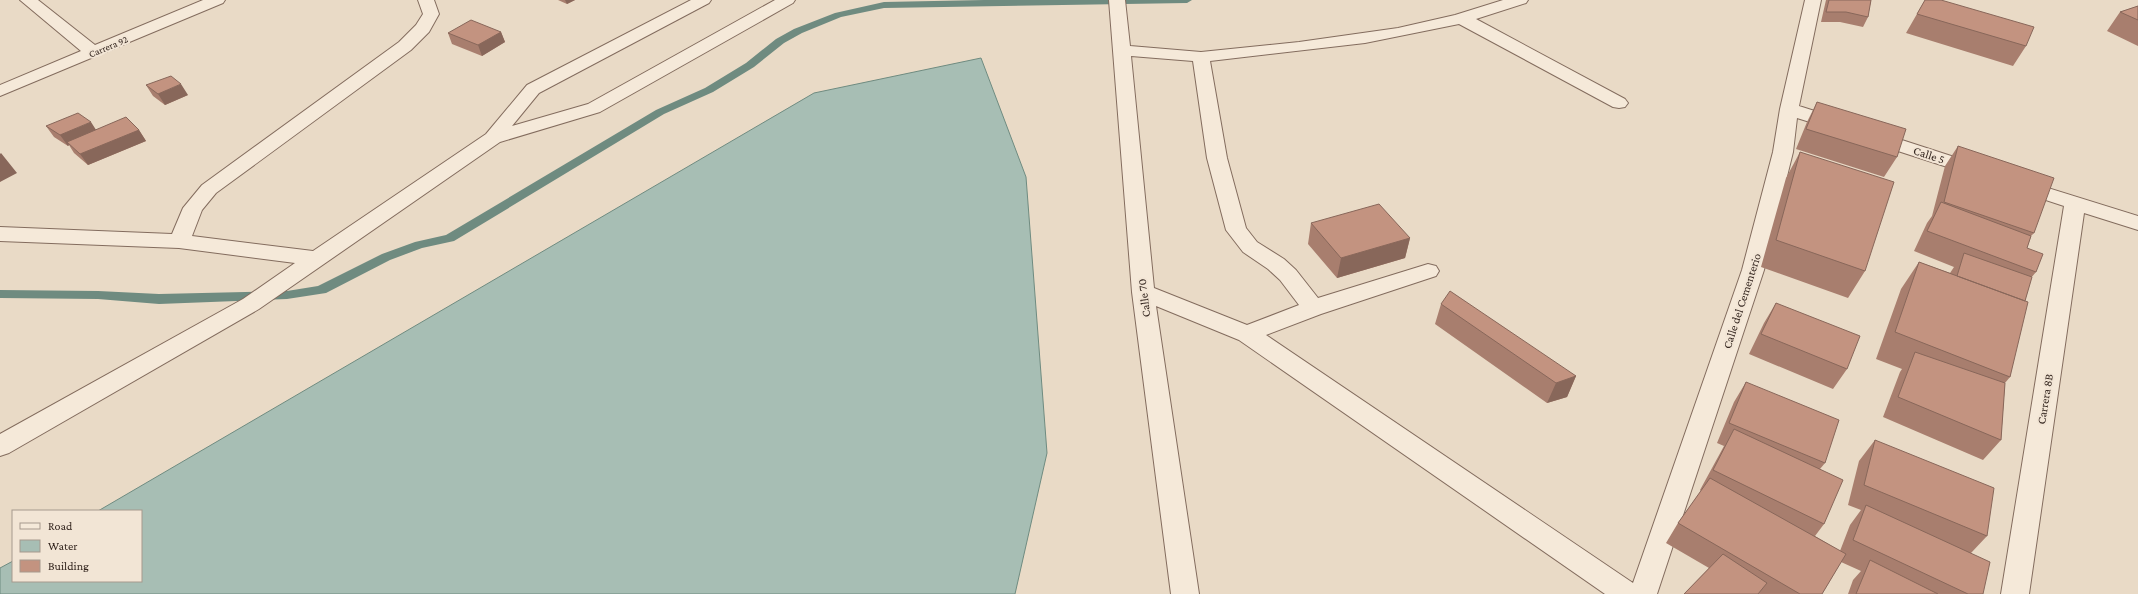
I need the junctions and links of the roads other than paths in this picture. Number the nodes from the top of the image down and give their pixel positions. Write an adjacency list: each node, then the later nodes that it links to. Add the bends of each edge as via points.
1 (28, 0): 11 (street)
2 (217, 0): 11 (street, Carrera 92)
3 (426, 0): 20 (street, via 431,14 423,28 405,46 209,189 192,208)
4 (703, 0): 16 (street, via 533,89)
5 (787, 0): 16 (street, via 594,108)
6 (1520, 0): 9 (street)
7 (1813, 0): 15 (street, Calle del Cementerio)
8 (1118, 6): 10 (street, Calle 70)
9 (1461, 18): 12 (street, via 1369,38); 14 (street)
10 (1122, 50): 12 (street); 23 (street, Calle 70)
11 (93, 52): 13 (street, Carrera 92)
12 (1201, 57): 24 (street, via 1217,158 1236,230 1250,247 1288,275)
13 (0, 91)
14 (1619, 103)
15 (1789, 109): 17 (street, Calle 5); 29 (street, Calle del Cementerio, via 1783,152 1753,270)
16 (493, 138): 21 (street)
17 (2075, 203): 18 (street, Calle 5); 30 (street, Carrera 8B)
18 (2138, 224)
19 (0, 234): 20 (street)
20 (179, 241): 21 (street)
21 (318, 259): 26 (street, via 251,304)
22 (1428, 271): 24 (street)
23 (1143, 292): 25 (street); 27 (street, Calle 70)
24 (1312, 308): 25 (street)
25 (1247, 334): 28 (street)
26 (0, 446)
27 (1185, 594)
28 (1627, 594)
29 (1644, 594)
30 (2015, 594)

